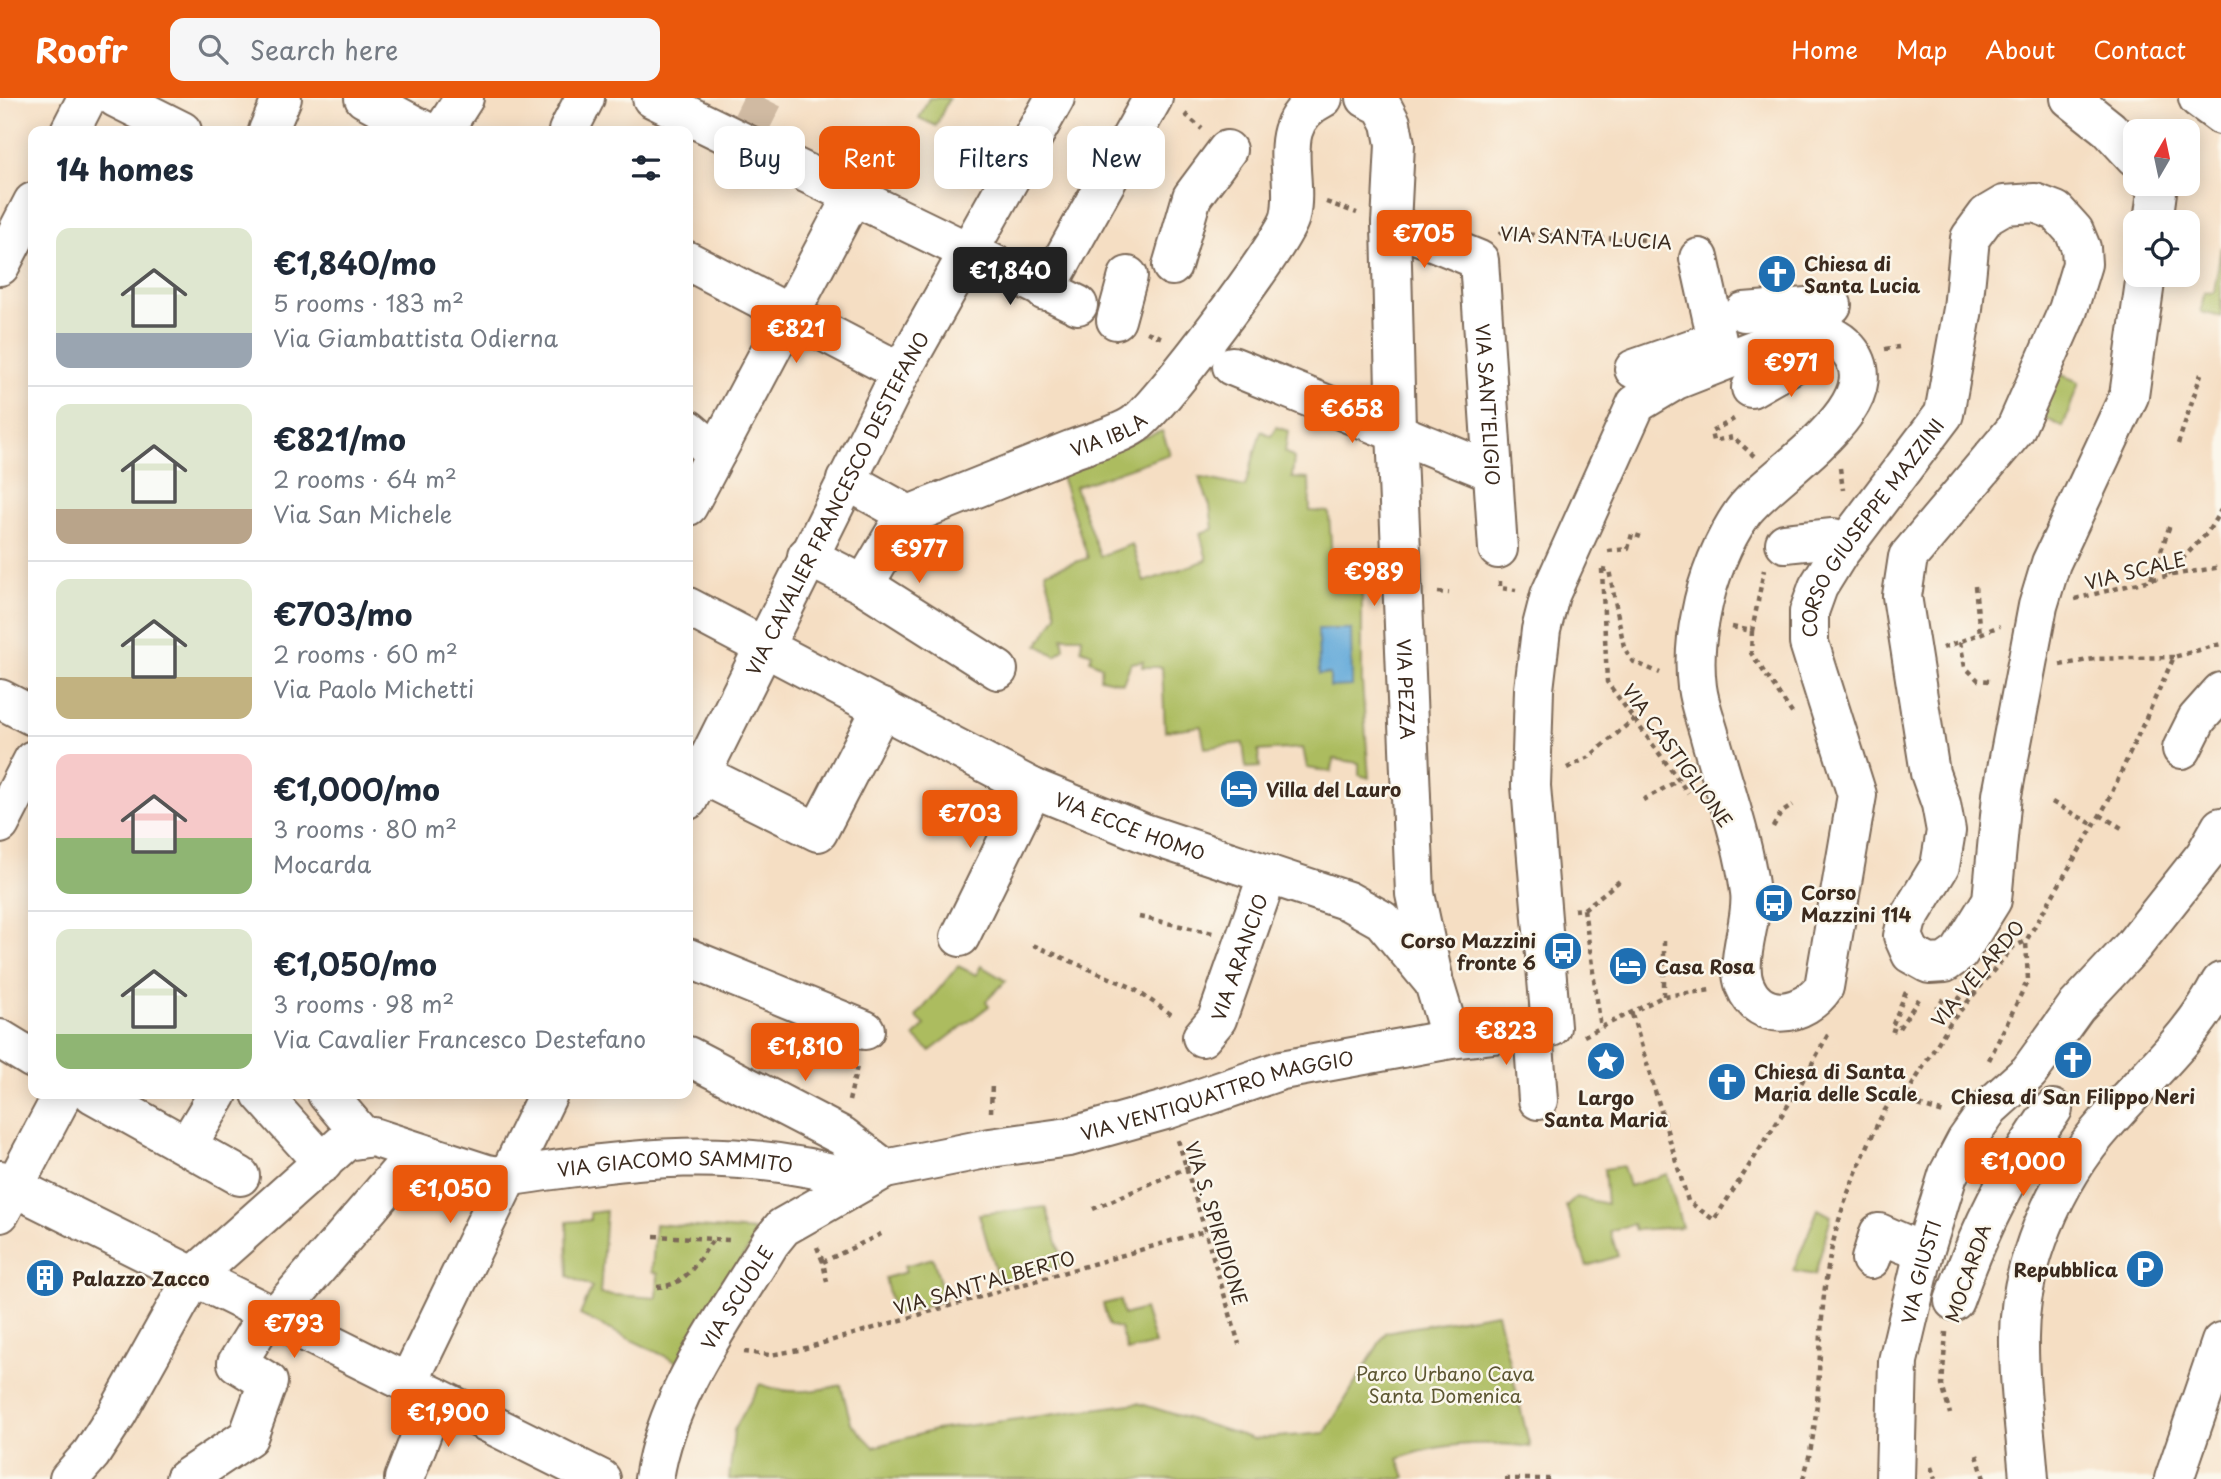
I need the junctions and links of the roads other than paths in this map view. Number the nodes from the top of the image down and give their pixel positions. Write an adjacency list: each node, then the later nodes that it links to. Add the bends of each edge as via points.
1 (87, 98): 15 (street)
2 (116, 98): 16 (street)
3 (282, 98): 17 (street)
4 (364, 98): 18 (street)
5 (464, 98): 19 (street)
6 (585, 98): 20 (street)
7 (652, 98): 23 (street, via 746,135)
8 (1055, 98): 26 (street, VIA CAVALIER FRANCESCO DESTEFANO)
9 (1153, 98): 26 (street, via 1062,298)
10 (1323, 98): 48 (street, VIA IBLA, via 1308,106 1296,122 1289,153 1290,218 1262,265 1165,394 1135,424)
11 (1366, 98): 25 (street, VIA PEZZA, via 1382,106 1391,123 1396,162)
12 (2070, 98): 21 (street)
13 (2198, 98): 14 (street)
14 (2221, 115)
15 (73, 126)
16 (172, 126)
17 (270, 126)
18 (416, 126)
19 (446, 126)
20 (571, 126)
21 (2123, 144)
22 (1227, 150): 30 (street, via 1192,197)
23 (852, 197): 26 (street); 35 (street)
24 (28, 214): 27 (street)
25 (1391, 224): 43 (street, VIA PEZZA); 45 (street, VIA SANT'ELIGIO, via 1479,260)
26 (967, 252): 41 (street, VIA CAVALIER FRANCESCO DESTEFANO)
27 (11, 253)
28 (1699, 258): 40 (street, VIA SANTA LUCIA, via 1717,340)
29 (693, 264): 35 (street)
30 (1172, 266)
31 (1128, 276): 37 (street)
32 (2144, 287): 73 (street, CORSO GIUSEPPE MAZZINI, via 2129,396 2051,563 2038,606 2002,795 1992,900 1959,953 1945,962 1924,963 1911,954 1903,936 1907,920 1940,866 1946,831 1930,773 1902,596 1908,557 2015,430 2068,310 2082,264 2074,231 2056,211 2035,203 2015,202 1987,215 1975,228 1967,247 1963,309 1944,414 1839,553 1809,612 1810,643 1857,795 1824,987 1810,1004 1786,1013 1763,1007 1744,985 1742,963 1751,895 1739,830 1697,689 1696,653 1701,611 1719,555 1743,512 1841,422 1852,406 1857,368 1851,352 1840,342 1816,330 1797,332 1676,380 1636,404 1590,539 1550,595 1541,630 1531,786 1542,915)
33 (1832, 305): 34 (street)
34 (1744, 312)
35 (790, 315): 41 (street); 44 (street)
36 (2041, 318): 49 (street, via 2004,420 1960,473)
37 (1116, 320)
38 (1802, 359): 42 (street)
39 (1232, 366): 43 (street)
40 (1634, 369)
41 (901, 372): 46 (street, VIA CAVALIER FRANCESCO DESTEFANO)
42 (1751, 388)
43 (1396, 430): 45 (street); 72 (street, VIA PEZZA, via 1415,894)
44 (702, 441): 47 (street)
45 (1493, 472): 52 (street, VIA SANT'ELIGIO)
46 (846, 480): 48 (street); 53 (street, VIA CAVALIER FRANCESCO DESTEFANO)
47 (693, 483)
48 (909, 515): 54 (street)
49 (1904, 522)
50 (1833, 538): 51 (street)
51 (1785, 543)
52 (1498, 549)
53 (807, 556): 54 (street); 56 (street, VIA CAVALIER FRANCESCO DESTEFANO)
54 (864, 586): 57 (street)
55 (693, 610): 56 (street, VIA ECCE HOMO)
56 (762, 646): 60 (street, VIA ECCE HOMO); 64 (street, VIA CAVALIER FRANCESCO DESTEFANO)
57 (998, 670)
58 (2221, 692): 62 (street, via 2197,719)
59 (0, 699): 61 (street)
60 (882, 708): 64 (street, via 818,832); 65 (street, VIA ECCE HOMO)
61 (28, 713)
62 (2182, 749)
63 (28, 770): 66 (street)
64 (694, 788)
65 (1033, 788): 68 (street, VIA ECCE HOMO, via 1144,833); 69 (street)
66 (0, 824)
67 (2221, 827): 107 (street, VIA GIUSTI, via 2205,855 2133,946 2076,1007 2029,1072 1990,1107 1948,1175 1898,1361)
68 (1268, 874): 72 (street, VIA ECCE HOMO, via 1348,901 1382,920); 75 (street, VIA ARANCIO, via 1217,1019)
69 (960, 937)
70 (693, 960): 74 (street)
71 (2221, 982): 108 (street, via 2206,1012 2093,1138 2050,1210 2027,1274 2018,1344)
72 (1434, 983): 77 (street, VIA ECCE HOMO)
73 (1542, 1029): 77 (street, VIA VENTIQUATTRO MAGGIO); 86 (street, CORSO GIUSEPPE MAZZINI)
74 (864, 1030)
75 (1202, 1037)
76 (0, 1039): 78 (street)
77 (1451, 1039): 93 (street, VIA VENTIQUATTRO MAGGIO, via 1282,1070 1069,1137 990,1148)
78 (28, 1056)
79 (693, 1059): 93 (street, via 842,1136)
80 (60, 1099): 96 (street)
81 (115, 1099): 87 (street)
82 (215, 1099): 90 (street)
83 (265, 1099): 92 (street)
84 (331, 1099): 89 (street)
85 (545, 1099): 95 (street)
86 (1538, 1100)
87 (137, 1104): 90 (street)
88 (2053, 1109): 98 (street, MOCARDA, via 1993,1202)
89 (365, 1138): 91 (street, VIA GIACOMO SAMMITO); 92 (street, via 346,1142)
90 (187, 1146): 94 (street)
91 (417, 1152): 95 (street, VIA GIACOMO SAMMITO); 99 (street)
92 (323, 1163): 97 (street)
93 (873, 1175): 95 (street, VIA GIACOMO SAMMITO, via 700,1155 623,1159); 106 (street, VIA SCUOLE, via 783,1227 770,1243 677,1398)
94 (240, 1176)
95 (505, 1177): 101 (street)
96 (5, 1193): 97 (street)
97 (194, 1276): 99 (street); 102 (street, via 117,1414)
98 (1954, 1301)
99 (271, 1315): 101 (street); 103 (street, via 237,1363 268,1382 248,1437)
100 (2221, 1342): 109 (street)
101 (422, 1390): 104 (street); 105 (street)
102 (69, 1479)
103 (185, 1479)
104 (404, 1479)
105 (601, 1479)
106 (654, 1479)
107 (1895, 1479)
108 (2029, 1479)
109 (2174, 1479)

